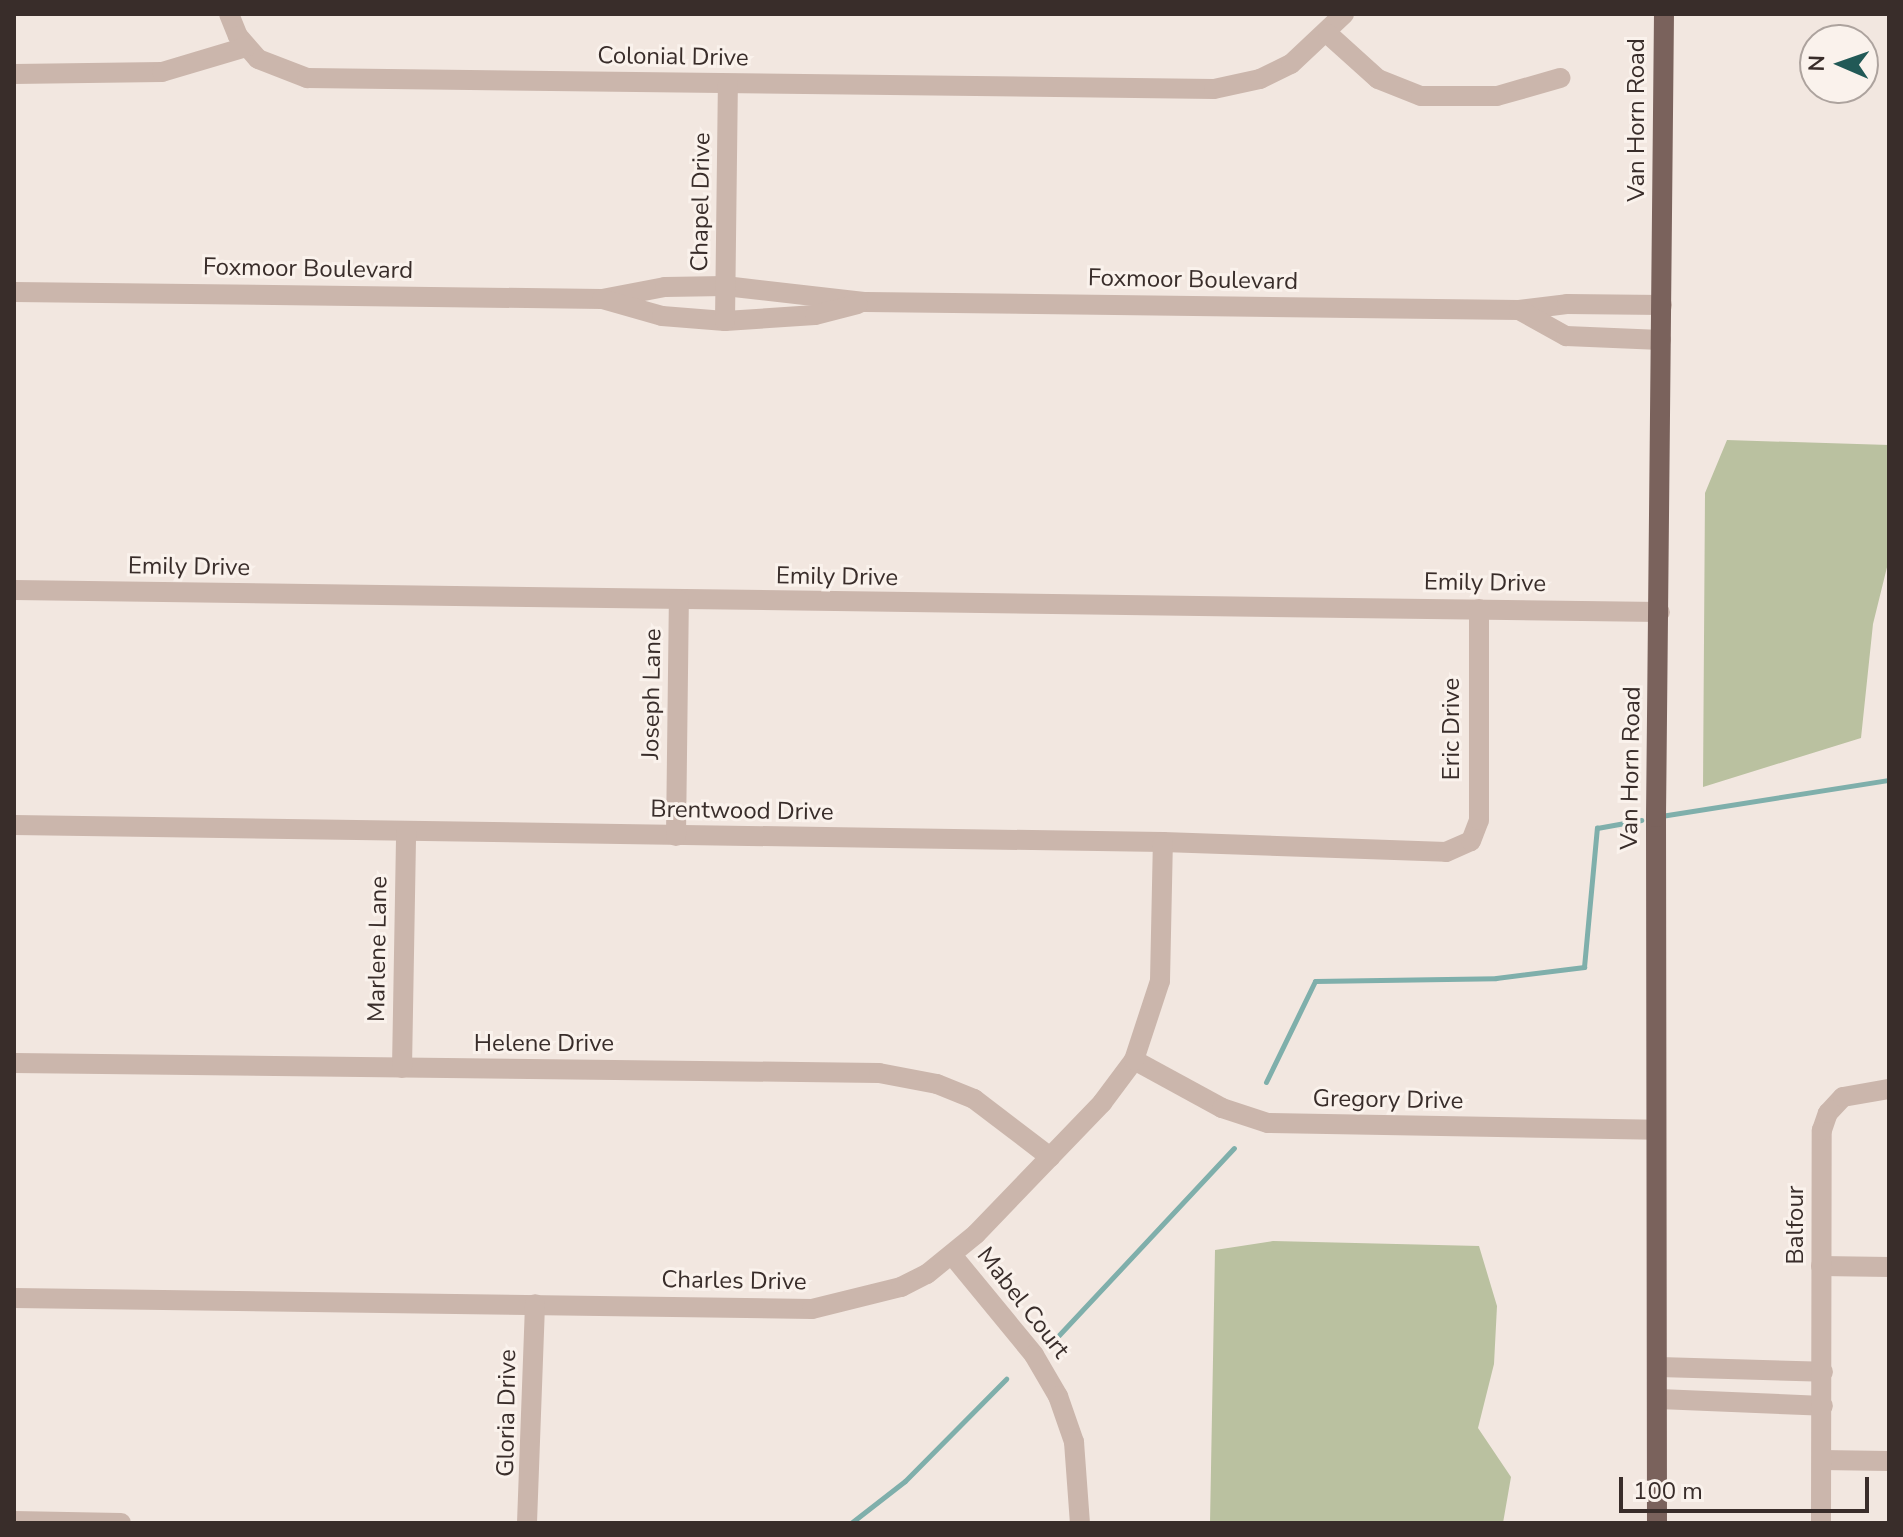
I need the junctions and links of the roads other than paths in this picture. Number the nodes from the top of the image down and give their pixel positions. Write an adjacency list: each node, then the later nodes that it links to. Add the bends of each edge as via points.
1 (229, 14): 5 (street)
2 (1344, 14): 4 (street, Colonial Drive)
3 (1664, 14): 13 (main road, Van Horn Road)
4 (1328, 34): 7 (street, via 1369,73 1421,96 1497,96); 8 (street, Colonial Drive, via 1276,73 1214,89)
5 (246, 47): 6 (street, via 162,72); 8 (street, Colonial Drive, via 273,69 307,78)
6 (14, 74)
7 (1560, 78)
8 (728, 84): 9 (street, Chapel Drive)
9 (725, 286): 11 (street, Foxmoor Boulevard, via 665,287); 12 (street, Foxmoor Boulevard); 15 (street, Chapel Drive)
10 (14, 292): 11 (street, Foxmoor Boulevard)
11 (602, 299): 15 (street, Foxmoor Boulevard, via 662,316)
12 (866, 302): 14 (street, Foxmoor Boulevard); 15 (street, Foxmoor Boulevard, via 815,315)
13 (1662, 305): 14 (street, Foxmoor Boulevard, via 1567,304); 16 (main road, Van Horn Road)
14 (1519, 310): 16 (street, Foxmoor Boulevard, via 1566,336)
15 (725, 321)
16 (1661, 340): 20 (main road, Van Horn Road)
17 (14, 590): 18 (street, Emily Drive)
18 (679, 600): 19 (street, Emily Drive); 23 (street, Joseph Lane)
19 (1479, 609): 20 (street, Emily Drive); 25 (street, Eric Drive, via 1479,820)
20 (1660, 612): 30 (main road, Van Horn Road)
21 (14, 825): 22 (street, Brentwood Drive)
22 (406, 831): 23 (street, Brentwood Drive); 28 (street, Marlene Lane)
23 (676, 836): 24 (street, Brentwood Drive)
24 (1163, 842): 25 (street, Brentwood Drive, via 1446,852); 26 (street, Charles Drive, via 1160,981)
25 (1467, 844)
26 (1134, 1060): 30 (street, Gregory Drive, via 1222,1108 1268,1123); 31 (street, Charles Drive)
27 (14, 1063): 28 (street, Helene Drive)
28 (402, 1068): 31 (street, Helene Drive, via 879,1073 937,1084 974,1099)
29 (1889, 1089): 33 (street, Balfour, via 1854,1092 1828,1113 1822,1130)
30 (1656, 1130): 37 (main road, Van Horn Road)
31 (1050, 1157): 32 (street, Charles Drive)
32 (952, 1255): 36 (street, Charles Drive, via 901,1287 812,1309); 46 (street, Mabel Court, via 1034,1355 1058,1396 1074,1442)
33 (1821, 1266): 34 (street); 38 (street, Balfour)
34 (1889, 1267)
35 (14, 1298): 36 (street, Charles Drive)
36 (535, 1304): 45 (street, Gloria Drive)
37 (1659, 1367): 38 (street); 39 (main road, Van Horn Road)
38 (1823, 1372): 40 (street, Balfour)
39 (1659, 1399): 40 (street); 47 (main road, Van Horn Road)
40 (1823, 1406): 41 (street, Balfour)
41 (1822, 1460): 42 (street); 48 (street, Balfour)
42 (1889, 1461)
43 (14, 1521): 44 (street)
44 (121, 1523)
45 (527, 1523)
46 (1080, 1523)
47 (1657, 1523)
48 (1821, 1523)

